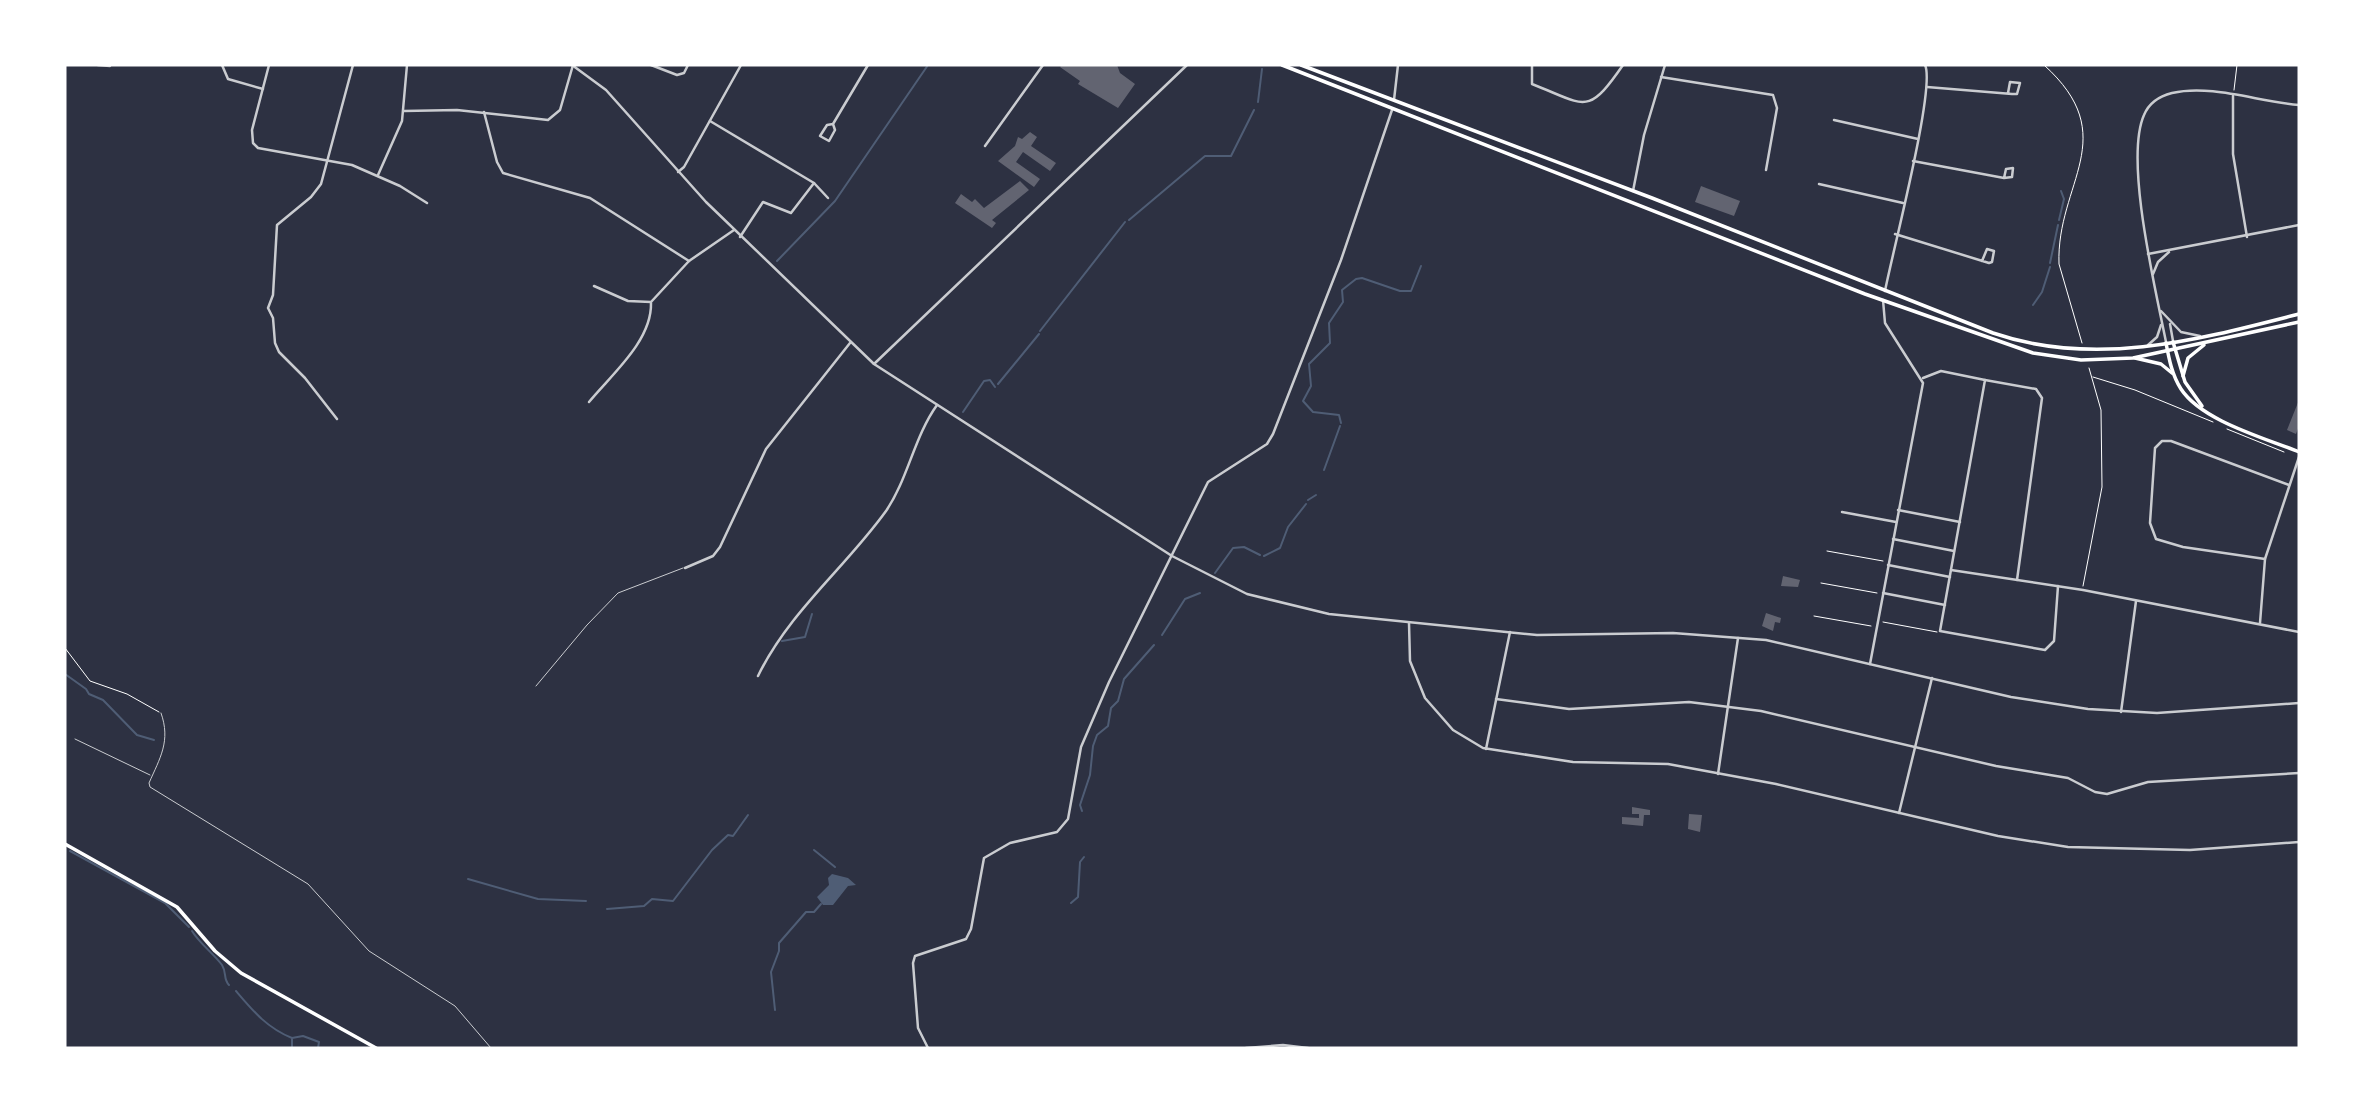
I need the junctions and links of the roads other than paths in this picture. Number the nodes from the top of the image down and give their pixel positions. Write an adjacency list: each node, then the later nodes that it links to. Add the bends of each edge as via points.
1 (98, 65): 2 (street)
2 (110, 65)
3 (222, 65): 23 (street, via 228,79)
4 (269, 65): 23 (street)
5 (353, 65): 36 (street)
6 (407, 65): 28 (street)
7 (572, 65): 30 (street, via 554,118); 39 (street, via 606,90)
8 (651, 65): 9 (street, via 677,75)
9 (688, 65)
10 (741, 65): 32 (street)
11 (868, 65): 33 (street)
12 (1043, 65): 35 (street)
13 (1187, 65): 79 (street)
14 (1282, 65): 29 (main road)
15 (1301, 65): 26 (main road)
16 (1398, 65): 26 (street)
17 (1532, 65): 18 (street, via 1532,84 1586,103 1599,98)
18 (1623, 65)
19 (1665, 65): 21 (street)
20 (1925, 65): 22 (street)
21 (1661, 77): 38 (street, via 1773,96 1777,108); 44 (street)
22 (1927, 87): 24 (street); 34 (street)
23 (263, 89): 36 (street, via 253,143 258,148)
24 (2008, 93)
25 (2233, 96): 27 (street); 55 (street, via 2233,154); 57 (street, via 2187,91 2164,95 2148,107 2139,136)
26 (1394, 100): 29 (main road); 44 (main road)
27 (2299, 105)
28 (404, 110): 30 (street); 40 (street)
29 (1392, 110): 46 (main road); 96 (street, via 1341,260 1267,444 1208,482)
30 (484, 112): 58 (street, via 503,173 590,198)
31 (1834, 120): 34 (street)
32 (710, 121): 39 (street); 42 (street)
33 (833, 124): 33 (street, via 829,141 820,136 827,125)
34 (1918, 139): 37 (street)
35 (985, 146)
36 (327, 160): 40 (street); 87 (street, via 317,190 277,225 273,295 268,308 279,352)
37 (1913, 161): 41 (street); 48 (street)
38 (1766, 170)
39 (678, 172): 52 (street)
40 (378, 175): 47 (street)
41 (2004, 178)
42 (814, 183): 45 (street); 54 (street, via 791,213 763,202)
43 (1819, 184): 48 (street)
44 (1633, 191): 46 (main road); 49 (main road)
45 (828, 198)
46 (1630, 200): 51 (main road)
47 (427, 203)
48 (1903, 203): 53 (street)
49 (1698, 217): 51 (main road); 62 (main road)
50 (2299, 225): 55 (street)
51 (1695, 226): 63 (main road)
52 (734, 230): 54 (street); 58 (street)
53 (1895, 234): 59 (street); 62 (street)
54 (740, 237): 72 (street)
55 (2247, 237): 56 (street)
56 (2172, 250): 57 (street); 60 (street, via 2158,262)
57 (2148, 254): 60 (street)
58 (689, 261): 64 (street)
59 (1982, 261): 59 (street, via 1992,262 1994,251 1987,249)
60 (2152, 276): 65 (street)
61 (594, 286): 64 (street, via 628,302)
62 (1885, 291): 63 (main road); 75 (main road, via 2035,346 2091,352)
63 (1883, 300): 78 (main road, via 2033,353 2081,360); 80 (street, via 1885,323)
64 (651, 302): 84 (street, via 640,340)
65 (2161, 311): 67 (street); 68 (street)
66 (2299, 314): 70 (main road)
67 (2169, 321): 70 (street, via 2181,332); 71 (street)
68 (2162, 322): 73 (street); 75 (street, via 2155,340)
69 (2299, 322): 74 (main road)
70 (2202, 337): 71 (main road)
71 (2174, 342): 73 (main road); 76 (main road)
72 (849, 343): 79 (street); 99 (street, via 766,449 720,547 713,556)
73 (2166, 343): 75 (main road); 77 (main road)
74 (2204, 345): 76 (main road); 81 (main road, via 2188,358)
75 (2144, 346)
76 (2175, 351): 77 (main road); 81 (main road)
77 (2168, 353): 78 (main road); 83 (main road)
78 (2133, 358): 83 (main road, via 2164,366)
79 (874, 364): 85 (street)
80 (1923, 378): 82 (street, via 1938,371); 90 (street)
81 (2183, 378): 86 (main road)
82 (1985, 380): 93 (street); 102 (street, via 2036,389 2042,395)
83 (2178, 383): 86 (main road)
84 (589, 402)
85 (937, 405): 96 (street); 113 (street, via 886,511 798,614)
86 (2207, 412): 88 (main road)
87 (337, 419)
88 (2299, 455): 89 (street)
89 (2289, 485): 97 (street); 97 (street, via 2171,441 2155,448 2150,523 2156,539)
90 (1898, 510): 92 (street); 93 (street)
91 (1843, 512): 92 (street)
92 (1896, 522): 94 (street)
93 (1960, 522): 95 (street)
94 (1893, 540): 95 (street); 98 (street)
95 (1954, 551): 100 (street)
96 (1172, 556): 107 (street, via 1218,582 1265,600 1329,614); 132 (street, via 1081,747 1068,820 1057,832 1010,843 989,854 981,863 966,939 915,956 918,1028)
97 (2266, 559): 108 (street)
98 (1888, 564): 101 (street); 104 (street)
99 (685, 568): 115 (lane, via 618,593)
100 (1951, 570): 101 (street); 102 (street)
101 (1950, 577): 106 (street)
102 (2017, 580): 103 (street)
103 (2058, 586): 105 (street); 106 (street, via 2054,641 2045,650 1939,632)
104 (1883, 594): 106 (street); 112 (street)
105 (2136, 601): 108 (street); 119 (street)
106 (1945, 605)
107 (1409, 622): 109 (street); 123 (street, via 1409,655 1425,698 1453,730)
108 (2260, 624): 110 (street)
109 (1510, 632): 111 (street); 116 (street)
110 (2299, 632)
111 (1738, 637): 112 (street); 118 (street)
112 (1870, 664): 114 (street)
113 (758, 676)
114 (1932, 678): 119 (street, via 2029,701); 122 (street)
115 (537, 686)
116 (1496, 699): 118 (street, via 1569,709 1668,702); 123 (street)
117 (2299, 703): 119 (street)
118 (1728, 706): 122 (street, via 1790,716); 125 (street)
119 (2120, 712)
120 (160, 713): 126 (lane, via 166,739)
121 (75, 739): 126 (lane)
122 (1915, 747): 124 (street, via 2064,777 2107,794 2148,782); 127 (street)
123 (1486, 749): 125 (street, via 1573,762 1661,763)
124 (2299, 773)
125 (1718, 774): 127 (street)
126 (152, 776): 131 (lane, via 150,787 308,884 369,951 455,1006)
127 (1899, 813): 128 (street, via 1998,836 2086,849 2190,850)
128 (2299, 842)
129 (65, 844): 130 (main road, via 177,907 241,973)
130 (376, 1048)
131 (491, 1048)
132 (928, 1048)
133 (1247, 1048): 134 (street)
134 (1308, 1048)

